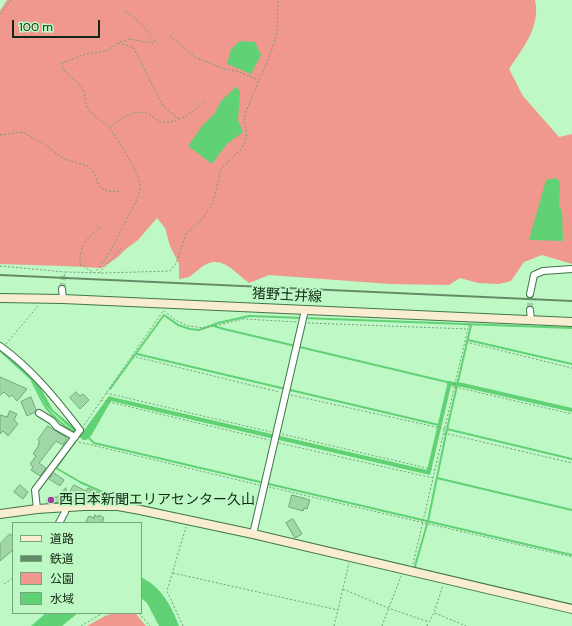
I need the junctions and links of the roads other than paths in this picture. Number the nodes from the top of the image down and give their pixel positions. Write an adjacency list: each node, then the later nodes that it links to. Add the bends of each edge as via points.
1 (572, 269): 3 (street, via 543,271 534,275)
2 (62, 289): 5 (street)
3 (530, 294)
4 (0, 298): 5 (street, 猪野土井線)
5 (63, 299): 6 (street, 猪野土井線)
6 (305, 310): 8 (street, 猪野土井線); 17 (street)
7 (530, 310): 8 (street)
8 (531, 321): 9 (street, 猪野土井線)
9 (572, 322)
10 (1, 347): 12 (street, via 27,368 50,392)
11 (39, 413): 12 (street, via 57,427)
12 (76, 436): 14 (street, via 35,490)
13 (66, 507): 14 (street); 16 (street); 17 (street, via 118,506)
14 (37, 510): 15 (street)
15 (0, 514)
16 (60, 522)
17 (253, 534): 18 (street)
18 (572, 609)

